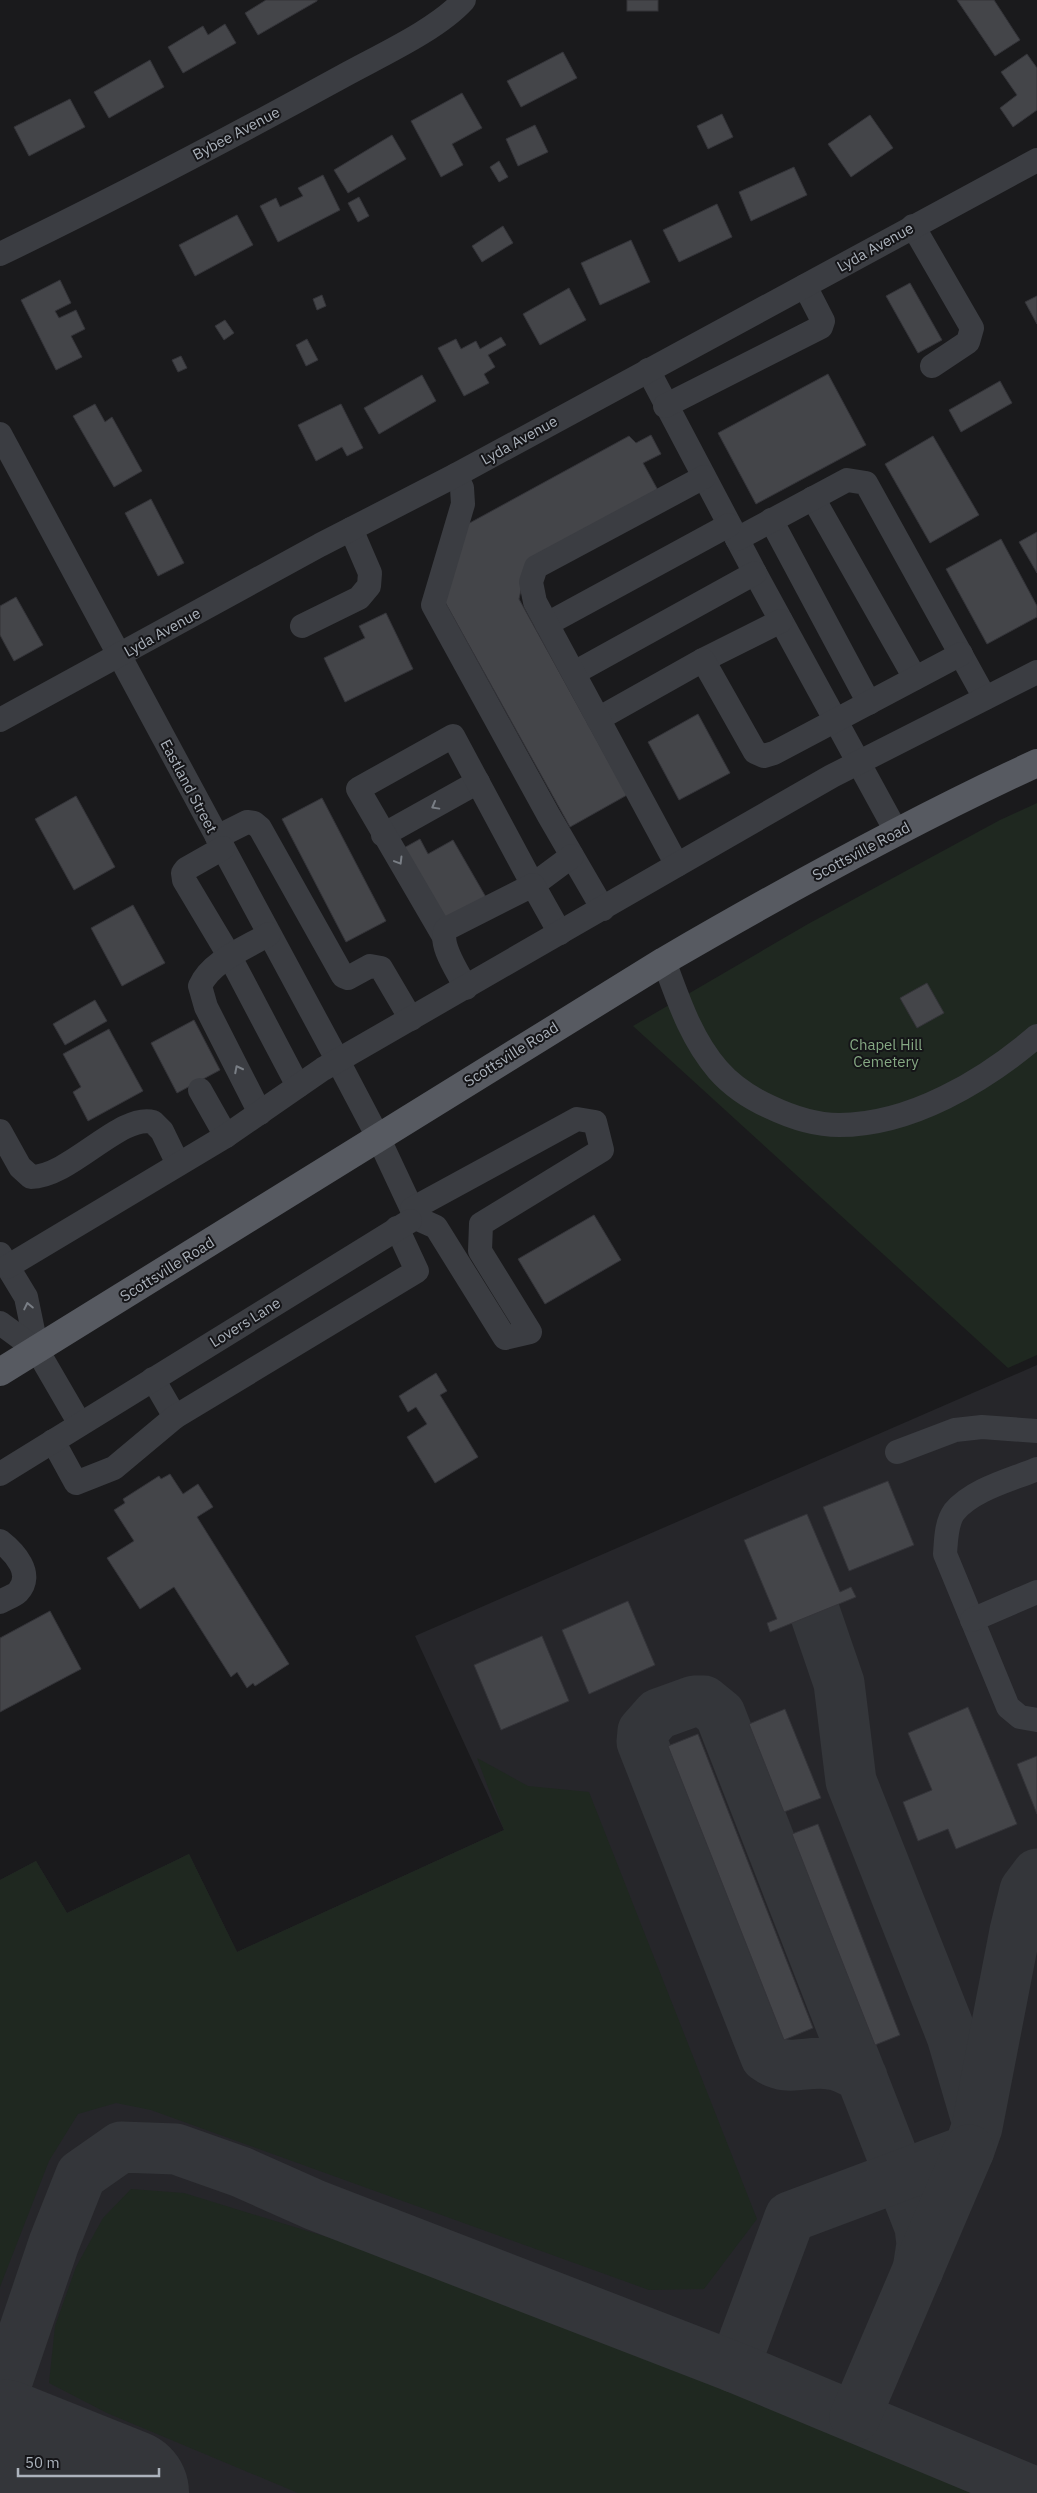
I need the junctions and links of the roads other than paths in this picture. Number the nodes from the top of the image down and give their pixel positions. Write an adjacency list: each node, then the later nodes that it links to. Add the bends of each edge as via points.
1 (464, 0): 4 (street, Bybee Avenue, via 430,27 311,93 112,200)
2 (1037, 160): 3 (street, Lyda Avenue)
3 (913, 226): 5 (street, Lyda Avenue); 6 (street, via 972,328 968,342)
4 (0, 254)
5 (805, 286): 7 (street, Lyda Avenue); 8 (street, via 823,321 821,327)
6 (932, 366)
7 (648, 370): 8 (street); 10 (street, Lyda Avenue)
8 (665, 406): 11 (street)
9 (0, 434): 21 (street, Eastland Street)
10 (456, 474): 14 (street, Lyda Avenue); 37 (street, via 462,488 463,504 433,605)
11 (704, 477): 15 (street); 18 (street, via 536,567 531,582 535,602)
12 (813, 498): 13 (street); 20 (street, via 847,480 866,483); 25 (street)
13 (771, 520): 15 (street); 27 (street)
14 (351, 529): 19 (street, via 370,573 369,586 359,598); 21 (street, Lyda Avenue)
15 (733, 532): 16 (street); 18 (street)
16 (755, 573): 17 (street); 24 (street)
17 (781, 621): 22 (street); 30 (street)
18 (547, 624): 24 (street)
19 (302, 626)
20 (961, 654): 25 (street); 26 (street)
21 (118, 655): 29 (street, Lyda Avenue); 36 (street, Eastland Street)
22 (703, 660): 28 (street); 30 (street, via 755,752 764,756 774,753)
23 (1037, 672): 26 (street)
24 (574, 673): 28 (street)
25 (915, 678): 27 (street)
26 (985, 698): 31 (street)
27 (869, 703): 30 (street)
28 (598, 719): 38 (street)
29 (0, 720)
30 (835, 721): 31 (street)
31 (858, 763): 34 (street); 38 (street)
32 (1037, 763): 34 (main road, Scottsville Road)
33 (478, 782): 35 (street, one-way to 35); 35 (street, via 453,736 358,788); 39 (street)
34 (896, 831): 45 (main road, Scottsville Road)
35 (384, 835): 43 (street, one-way to 43)
36 (220, 843): 42 (street, Eastland Street); 44 (street, via 183,873 184,880); 47 (street, via 247,822 260,828 343,976 348,978 370,966 381,968)
37 (572, 856): 39 (street); 40 (street)
38 (677, 865): 40 (street)
39 (533, 885): 41 (street); 43 (street, via 446,929)
40 (603, 909): 41 (street)
41 (560, 933): 46 (street)
42 (269, 934): 44 (street); 49 (street, Eastland Street)
43 (444, 935): 46 (street, via 445,944)
44 (230, 958): 50 (street); 52 (street, one-way to 44, via 206,1007 200,986 205,974)
45 (664, 961): 48 (street, via 688,1022 718,1070 731,1083 763,1104 782,1113 820,1123 858,1124 913,1110 971,1082 1010,1058); 55 (main road, Scottsville Road)
46 (466, 988): 47 (street)
47 (411, 1019): 49 (street)
48 (1037, 1036)
49 (338, 1061): 50 (street); 55 (street, Eastland Street)
50 (298, 1086): 52 (street)
51 (200, 1090): 54 (street)
52 (260, 1112): 54 (street)
53 (0, 1131): 56 (street, via 20,1167 31,1177 42,1177 57,1170 136,1122 153,1122 162,1131)
54 (226, 1136): 56 (street)
55 (378, 1137): 57 (street); 60 (main road, Scottsville Road)
56 (178, 1164): 58 (street)
57 (408, 1218): 57 (street, Lovers Lane, via 436,1227 505,1338 530,1332 480,1251 481,1224 602,1150 595,1122 577,1119); 62 (street, Lovers Lane); 63 (street, via 417,1271)
58 (4, 1261): 60 (street, one-way to 58, via 26,1297)
59 (0, 1323): 60 (street)
60 (37, 1350): 61 (main road, Scottsville Road); 64 (street)
61 (0, 1372)
62 (153, 1379): 63 (street); 64 (street, Lovers Lane)
63 (175, 1417): 66 (street, via 114,1468 76,1483)
64 (80, 1424): 66 (street, Lovers Lane)
65 (1037, 1431): 67 (street, via 982,1427 956,1430)
66 (53, 1441): 69 (street, Lovers Lane)
67 (897, 1452)
68 (1037, 1469): 73 (street, via 971,1497 953,1513 945,1554)
69 (0, 1474)
70 (0, 1541): 72 (street, via 16,1554 23,1568 24,1581 18,1593)
71 (1037, 1592): 73 (street)
72 (0, 1602)
73 (972, 1620): 74 (street, via 1008,1707 1020,1716)
74 (1037, 1720)

